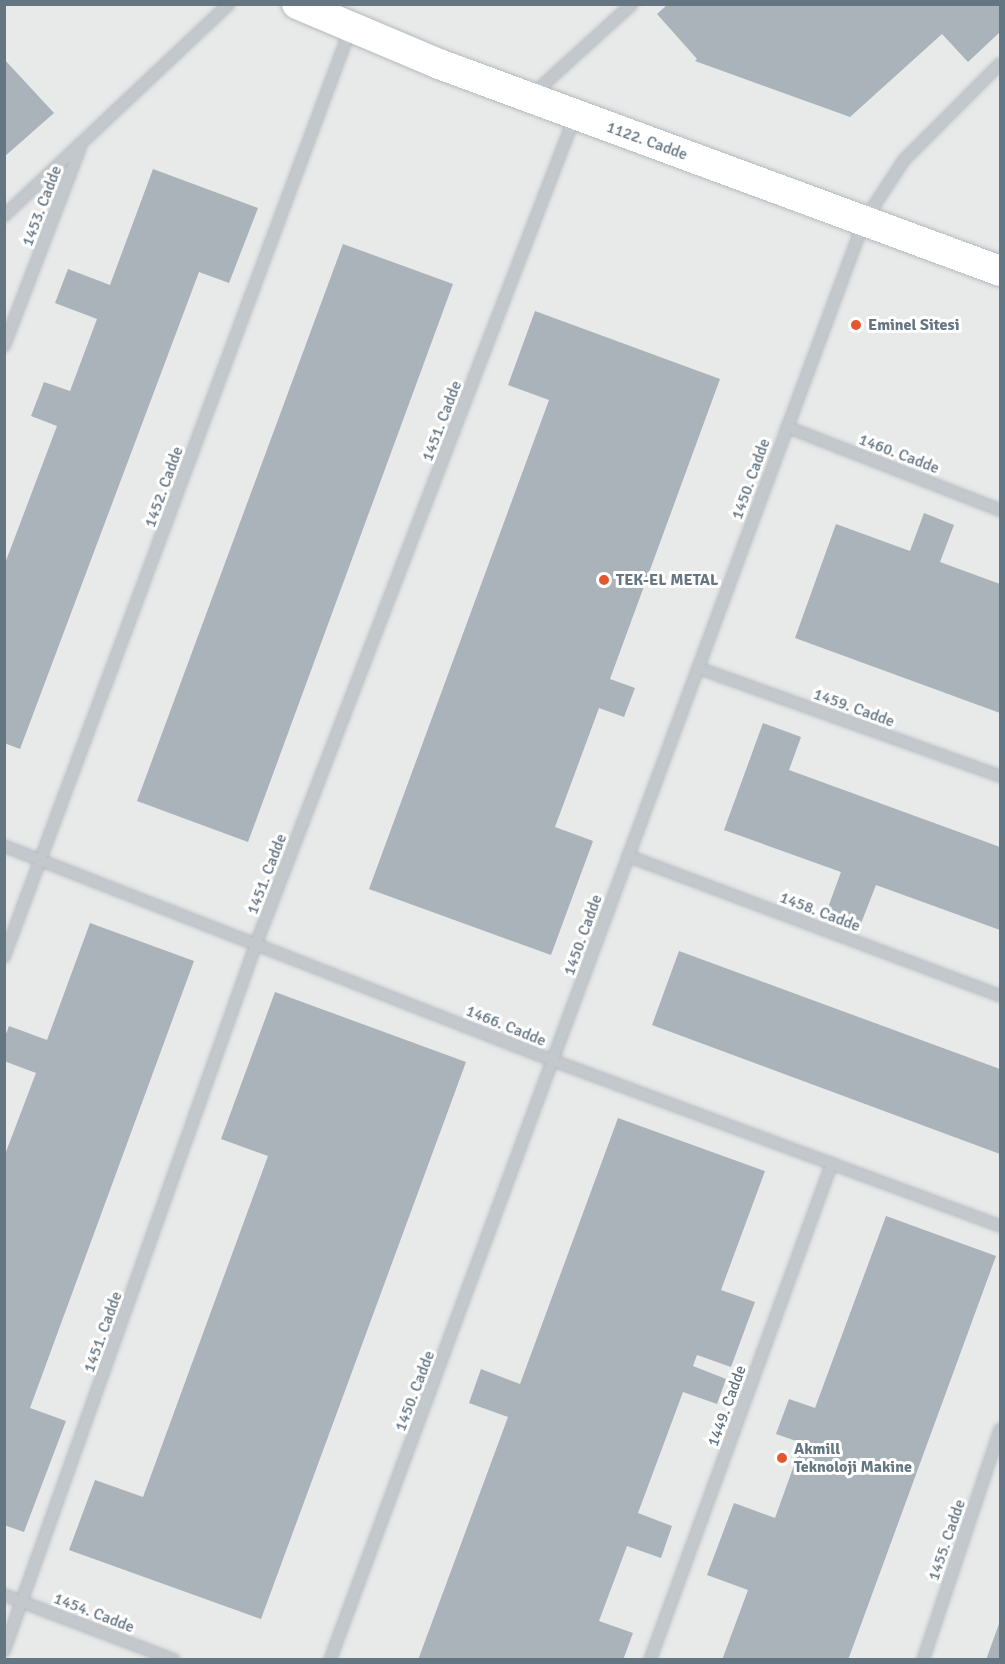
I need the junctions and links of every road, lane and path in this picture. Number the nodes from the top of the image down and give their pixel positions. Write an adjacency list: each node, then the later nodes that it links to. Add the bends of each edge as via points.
1 (229, 4): 8 (lane)
2 (297, 4): 4 (main road, 1122. Cadde)
3 (632, 4): 6 (lane)
4 (351, 27): 6 (main road, 1122. Cadde); 19 (lane, 1452. Cadde)
5 (1000, 64): 10 (lane, 1450. Cadde, via 904,160)
6 (530, 97): 7 (main road, 1122. Cadde)
7 (575, 114): 10 (main road, 1122. Cadde); 20 (lane, 1451. Cadde)
8 (81, 144): 9 (lane); 12 (lane, 1453. Cadde)
9 (4, 216)
10 (864, 221): 11 (main road, 1122. Cadde); 13 (lane, 1450. Cadde)
11 (1000, 271)
12 (4, 346)
13 (787, 427): 14 (lane, 1460. Cadde); 15 (lane, 1450. Cadde)
14 (1000, 510)
15 (698, 668): 16 (lane, 1459. Cadde); 18 (lane, 1450. Cadde)
16 (1000, 776)
17 (4, 846): 19 (lane, 1466. Cadde)
18 (628, 856): 22 (lane, 1458. Cadde); 23 (lane, 1450. Cadde)
19 (41, 862): 20 (lane, 1466. Cadde); 21 (lane, 1452. Cadde)
20 (256, 944): 23 (lane, 1466. Cadde); 28 (lane, 1451. Cadde)
21 (4, 957)
22 (1000, 996)
23 (554, 1061): 24 (lane, 1466. Cadde); 31 (lane, 1450. Cadde)
24 (832, 1163): 25 (lane, 1466. Cadde); 32 (lane, 1449. Cadde)
25 (1000, 1226)
26 (1000, 1430): 33 (lane, 1455. Cadde)
27 (4, 1595): 28 (lane, 1454. Cadde)
28 (22, 1602): 29 (lane, 1451. Cadde); 30 (lane, 1454. Cadde)
29 (4, 1651)
30 (174, 1659)
31 (330, 1659)
32 (650, 1659)
33 (922, 1659)

